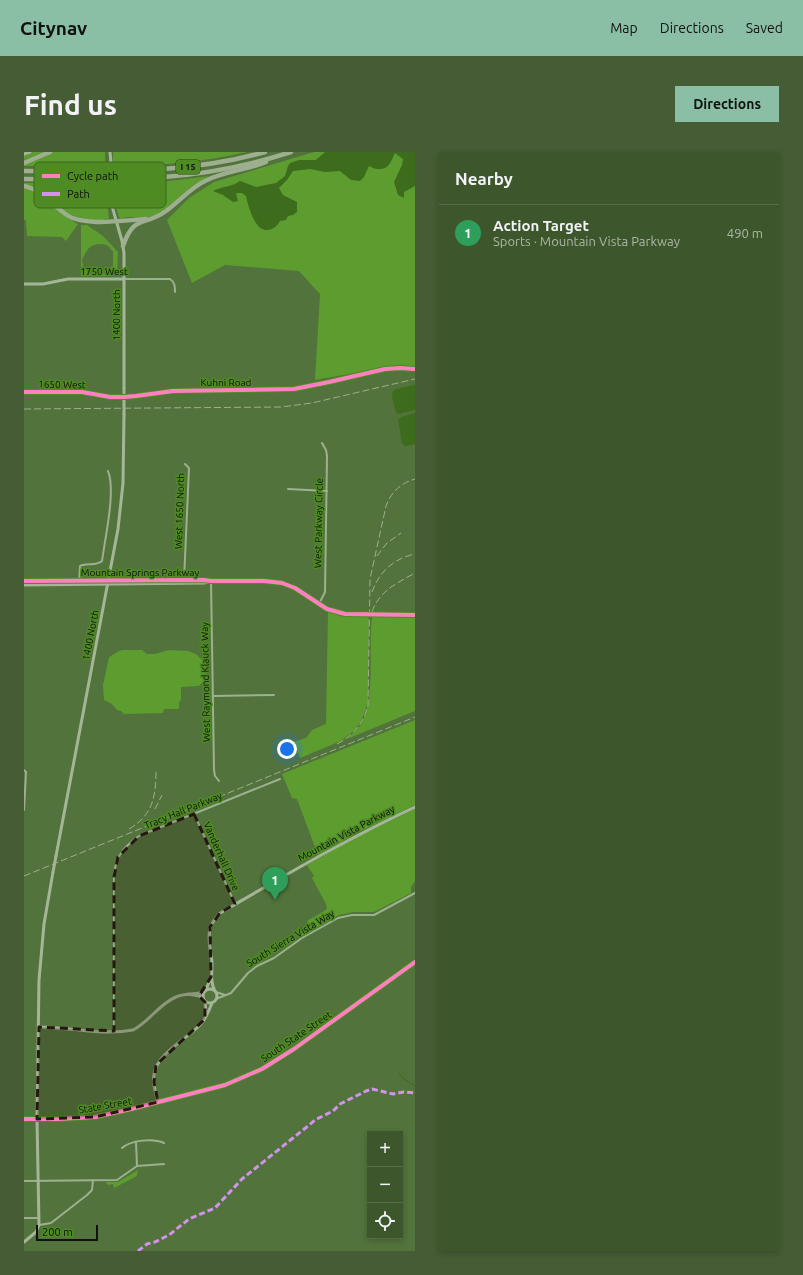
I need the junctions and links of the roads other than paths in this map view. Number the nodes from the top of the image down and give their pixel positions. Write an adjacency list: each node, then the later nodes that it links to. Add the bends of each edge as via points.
1 (30, 152): 6 (street)
2 (50, 152): 9 (highway)
3 (110, 152): 8 (street, 1400 North, bridge)
4 (265, 152): 10 (highway, I 15, via 213,164)
5 (291, 152): 7 (highway, I 15)
6 (24, 154)
7 (284, 154): 13 (highway, I 15, via 223,170); 20 (highway, via 256,166 207,180 166,211)
8 (111, 162)
9 (24, 163)
10 (166, 170)
11 (24, 171): 12 (highway, I 15)
12 (34, 171)
13 (166, 177)
14 (24, 178): 15 (highway, I 15)
15 (34, 178)
16 (24, 186): 17 (highway)
17 (34, 191)
18 (59, 208): 21 (highway, via 74,219 90,222)
19 (112, 208): 21 (street, 1400 North, bridge)
20 (150, 218): 21 (highway); 22 (highway, via 132,227)
21 (115, 220): 22 (street, 1400 North)
22 (123, 246): 23 (street, 1400 North)
23 (124, 279): 24 (street, 1750 West, via 68,279 43,284); 25 (street, 1750 West, via 170,279 175,285); 37 (street, 1400 North, bridge, via 122,501)
24 (24, 284)
25 (175, 292)
26 (415, 369): 28 (street, Kuhni Road, via 385,369 294,389 173,390)
27 (24, 392): 28 (street, 1650 West, via 82,392)
28 (124, 397)
29 (322, 443): 33 (street, West Parkway Circle, via 326,450)
30 (185, 464): 38 (street, West 1650 North, via 189,468)
31 (108, 471): 36 (street, via 111,496 102,561 98,564 80,566)
32 (288, 489): 33 (street)
33 (326, 490): 40 (street, West Parkway Circle, via 325,592)
34 (24, 581): 36 (street, Mountain Springs Parkway)
35 (212, 581): 38 (street, Mountain Springs Parkway); 40 (street, Mountain Springs Parkway, via 282,583 295,588); 43 (street, West Raymond Klauck Way)
36 (79, 582): 37 (street, Mountain Springs Parkway); 39 (street, Mountain Springs Parkway)
37 (108, 582): 38 (street, Mountain Springs Parkway); 63 (street, 1400 North, bridge, via 46,911 40,954)
38 (184, 582)
39 (24, 585)
40 (319, 604): 41 (street, Mountain Springs Parkway, via 327,609 353,615)
41 (415, 614)
42 (274, 695): 43 (street)
43 (213, 696): 46 (street, West Raymond Klauck Way, via 214,770)
44 (24, 770): 48 (street)
45 (280, 779): 49 (street, Tracy Hall Parkway)
46 (219, 781)
47 (415, 807): 51 (street, Mountain Vista Parkway, via 288,873)
48 (24, 810)
49 (194, 814): 51 (street, Vanderhall Drive); 64 (street, Tracy Hall Parkway, via 139,836 129,843 118,857 114,878)
50 (415, 893): 57 (street, South Sierra Vista Way, via 374,915 352,914 338,918 252,969 234,991)
51 (235, 904): 53 (street, Mountain Vista Parkway, via 220,913 210,927)
52 (415, 962): 65 (main road, South State Street, via 262,1069 225,1085)
53 (211, 977): 54 (street, Mountain Vista Parkway); 55 (street, Mountain Vista Parkway)
54 (205, 991): 55 (street, via 210,989); 56 (street); 58 (street)
55 (215, 992): 57 (street); 59 (street)
56 (188, 994): 58 (street); 64 (street, via 171,999 136,1028 129,1031)
57 (226, 995): 59 (street, South Sierra Vista Way)
58 (202, 999): 60 (street)
59 (216, 999): 61 (street)
60 (205, 1002): 61 (street); 62 (street)
61 (212, 1003): 62 (street)
62 (206, 1016): 66 (street, via 200,1025 156,1065 154,1082)
63 (39, 1027): 64 (street); 68 (street, 1400 North)
64 (114, 1031)
65 (174, 1098): 66 (main road, State Street)
66 (158, 1102): 68 (main road, State Street, via 95,1116)
67 (24, 1119): 68 (main road, State Street)
68 (37, 1119): 76 (street, 1400 North)
69 (136, 1142): 70 (street); 71 (street); 73 (street)
70 (164, 1143)
71 (122, 1148)
72 (164, 1164): 73 (street)
73 (137, 1166): 74 (street, via 117,1180)
74 (93, 1180): 76 (street); 79 (street, via 92,1190 87,1195 51,1223)
75 (24, 1181): 76 (street)
76 (39, 1181): 78 (street, 1400 North)
77 (24, 1218): 78 (street)
78 (39, 1218): 79 (street, 1400 North)
79 (39, 1225): 80 (street, via 36,1232)
80 (24, 1242)

